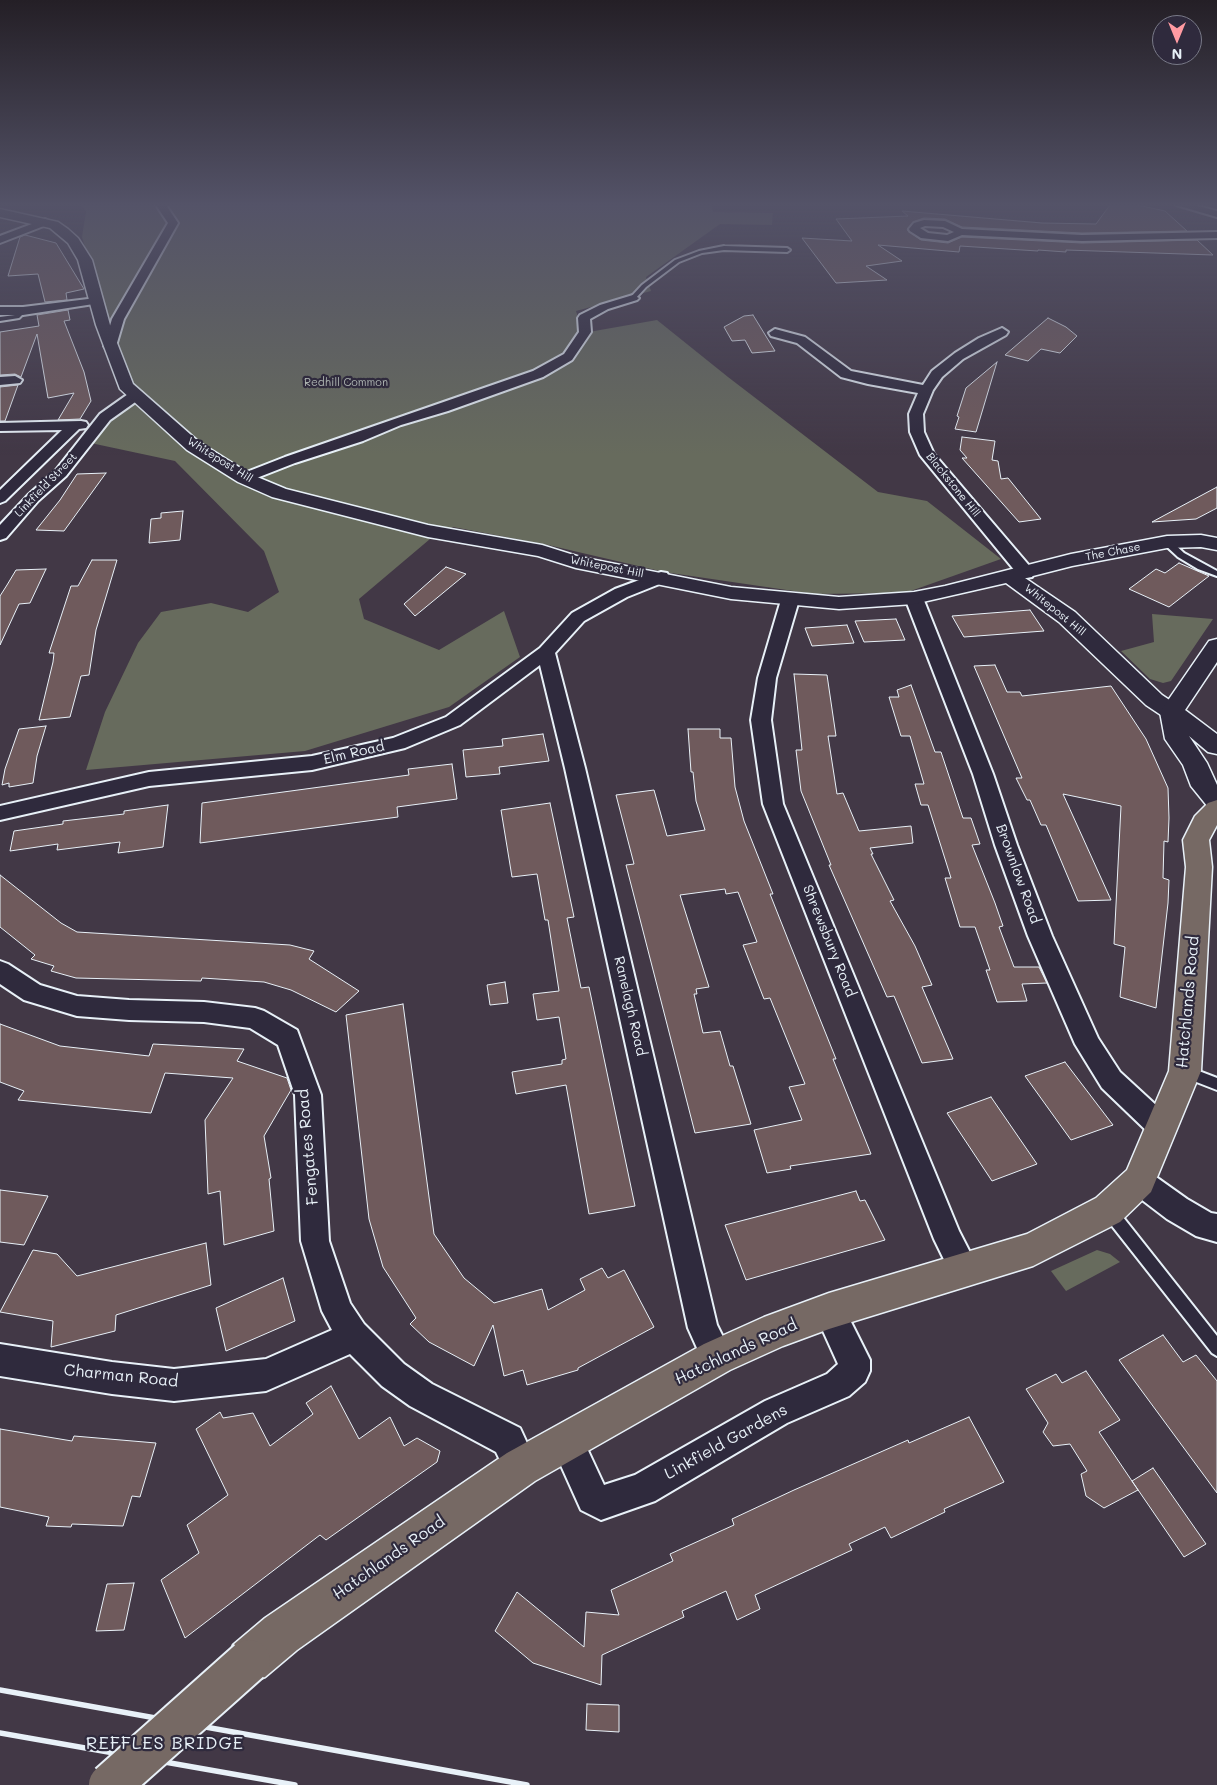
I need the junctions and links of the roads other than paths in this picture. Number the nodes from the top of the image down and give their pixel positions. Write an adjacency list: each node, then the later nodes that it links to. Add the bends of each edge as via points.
1 (93, 288): 5 (street)
2 (136, 288): 11 (street, via 118,319)
3 (642, 288): 4 (lane)
4 (632, 298): 19 (street, via 584,318 585,332 568,357 538,374)
5 (96, 301): 7 (street); 11 (street)
6 (0, 311): 7 (street)
7 (23, 311): 8 (lane, via 17,317)
8 (0, 319)
9 (1002, 332): 14 (street, Blackstone Hill, via 959,356 937,374)
10 (775, 333): 14 (street, via 801,340 846,374)
11 (110, 346): 15 (street)
12 (15, 380): 13 (street)
13 (0, 381)
14 (926, 390): 25 (street, Blackstone Hill, via 916,414 917,432 927,455)
15 (131, 391): 16 (street, Linkfield Street); 19 (street, Whitepost Hill, via 193,446)
16 (99, 424): 17 (street); 21 (street, Linkfield Street, via 60,473)
17 (75, 425): 18 (street); 20 (street)
18 (0, 427)
19 (244, 478): 26 (street, Whitepost Hill, via 279,493 384,521)
20 (0, 498)
21 (0, 535)
22 (1167, 542): 23 (street, The Chase); 24 (lane, via 1181,555); 25 (street, The Chase, via 1105,552)
23 (1217, 544)
24 (1217, 574)
25 (1018, 575): 27 (street, Whitepost Hill); 31 (street, Whitepost Hill, via 1154,700)
26 (661, 577): 28 (street, Whitepost Hill, via 731,593); 30 (street, Elm Road, via 622,593 578,617)
27 (914, 598): 28 (street, Whitepost Hill, via 839,603); 41 (street, Brownlow Road, via 983,774 1037,928 1088,1044 1111,1080)
28 (790, 600): 45 (street, Shrewsbury Road, via 767,678 761,720 773,804 948,1239)
29 (1217, 646): 31 (street)
30 (546, 652): 36 (street, Elm Road, via 453,721 398,743 312,763 149,779); 49 (street, Ranelagh Road, via 703,1328)
31 (1172, 712): 32 (street); 33 (street, via 1177,739)
32 (1217, 746)
33 (1206, 760): 34 (street, via 1204,786)
34 (1217, 801)
35 (1217, 809): 37 (main road, Hatchlands Road, via 1204,823 1196,840)
36 (0, 812)
37 (1208, 859): 39 (main road, Hatchlands Road)
38 (0, 971): 47 (street, Fengates Road, via 33,993 76,1006 204,1012 255,1018 288,1038 308,1095 316,1241 337,1311)
39 (1185, 1071): 40 (lane); 41 (main road, Hatchlands Road)
40 (1217, 1084)
41 (1161, 1127): 42 (main road, Hatchlands Road)
42 (1139, 1181): 43 (main road, Hatchlands Road); 44 (street, via 1177,1209 1206,1226)
43 (1108, 1210): 45 (main road, Hatchlands Road, via 1033,1249); 48 (lane)
44 (1217, 1228)
45 (964, 1270): 46 (main road, Hatchlands Road)
46 (828, 1311): 49 (main road, Hatchlands Road); 51 (street, Linkfield Gardens, via 854,1360 854,1371 838,1384 776,1412 643,1488 601,1503 593,1498)
47 (353, 1336): 50 (street, Charman Road, via 266,1375 174,1384 112,1378); 52 (street, Fengates Road, via 393,1375 422,1395 508,1440)
48 (1217, 1348)
49 (717, 1357): 51 (main road, Hatchlands Road)
50 (0, 1360)
51 (566, 1441): 52 (main road, Hatchlands Road)
52 (521, 1467): 53 (main road, Hatchlands Road, bridge, via 289,1629)
53 (110, 1785)

